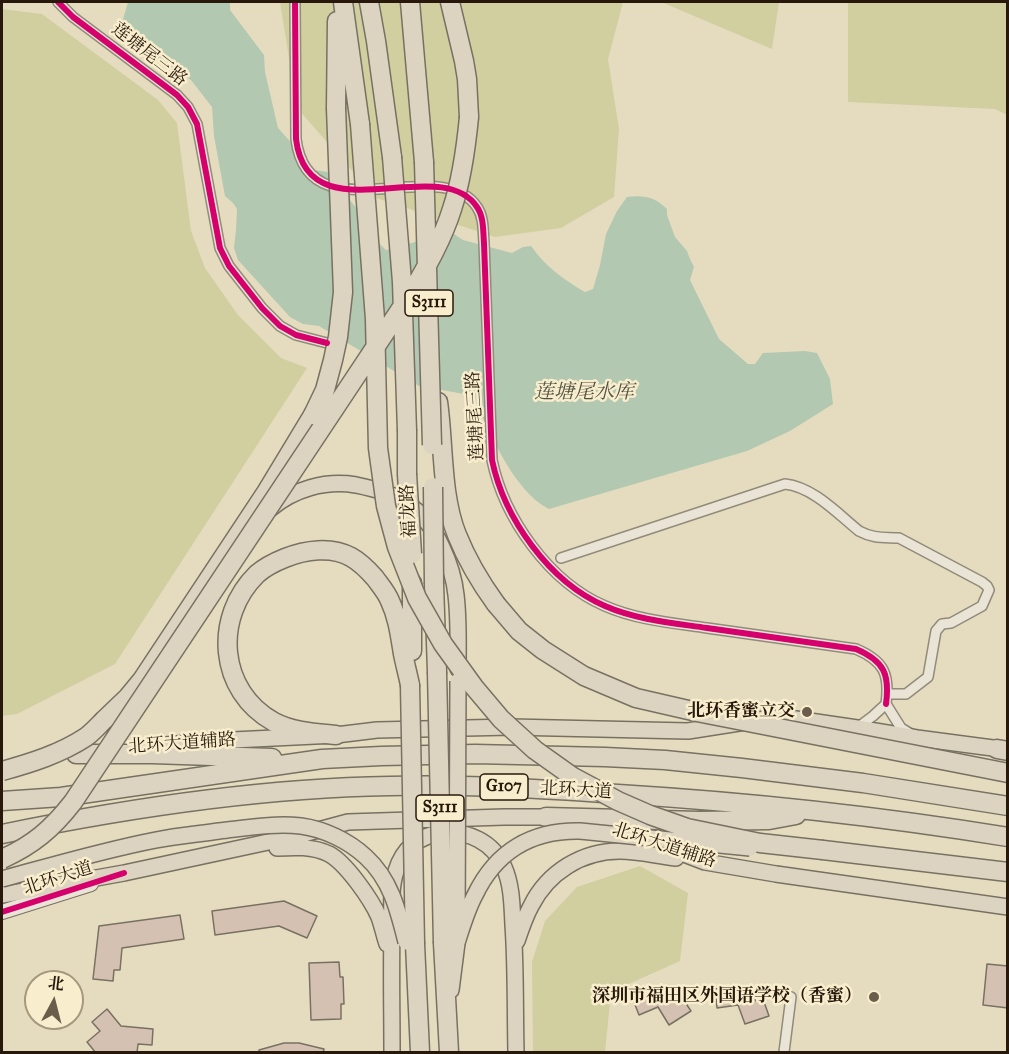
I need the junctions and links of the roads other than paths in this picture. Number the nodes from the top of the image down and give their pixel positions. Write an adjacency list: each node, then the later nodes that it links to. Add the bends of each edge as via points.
1 (58, 2): 8 (street, 莲塘尾三路, via 188,107 197,124 220,248 229,266 280,326 296,335)
2 (295, 2): 13 (street, 莲塘尾三路, bridge, via 296,139 300,156 311,174 329,186 345,189 451,190 466,196 481,214 494,473 511,515 547,564 585,595 620,612 856,650 884,670)
3 (338, 2): 10 (highway, bridge, via 335,78 343,292 338,337 325,390 313,415)
4 (343, 2): 29 (highway, bridge, via 360,124 375,319 378,448 386,506 417,598 443,644 501,719 573,777 650,815 687,828 760,843)
5 (369, 2): 12 (highway, 福龙路 / S3111, bridge, via 392,157 402,282 412,554)
6 (410, 2): 9 (highway, 福龙路 / S3111, bridge, via 424,162)
7 (450, 2): 31 (highway, bridge, via 467,79 469,117 452,211 434,252 412,292 74,802 48,831)
8 (327, 343)
9 (437, 445): 22 (highway, bridge, via 456,533 482,584 519,631 584,676 636,698 697,712); 40 (highway, 福龙路 / S3111, bridge, via 433,487 434,584)
10 (239, 534): 21 (highway, bridge, via 128,697 88,735 68,747); 40 (main road, bridge, via 278,502 299,491 351,484 389,494 412,507 429,524 446,555 458,615)
11 (561, 558): 13 (street, via 785,484 807,490 868,536 899,538 982,582 989,590 982,606 942,624 936,631 928,677 906,694)
12 (410, 685): 15 (highway, via 390,600 365,567 350,556 330,550 296,553 258,574 231,617 228,639 233,677 256,709 275,722 297,730); 39 (highway, 福龙路 / S3111, bridge)
13 (887, 699): 14 (street, via 873,717); 16 (street, via 901,728)
14 (857, 728): 15 (main road, 北环大道辅路, via 771,718 688,731 511,727 377,730); 16 (main road, 北环大道辅路)
15 (336, 735): 18 (main road, 北环大道辅路, via 212,741)
16 (917, 738): 17 (main road, 北环大道辅路)
17 (1004, 750)
18 (76, 754): 19 (highway); 20 (main road, 北环大道辅路)
19 (322, 759): 23 (highway, 北环大道 / G107, via 82,794); 24 (highway, 北环大道 / G107, via 475,754 665,760 863,783)
20 (2, 767)
21 (2, 771)
22 (1008, 773)
23 (2, 801)
24 (1008, 806)
25 (815, 811): 26 (highway, via 769,820); 27 (highway, 北环大道 / G107, via 572,790 389,786 259,794 86,817); 28 (highway, 北环大道 / G107)
26 (546, 817): 30 (main road, 北环大道辅路, via 348,822); 32 (main road, 北环大道辅路, via 620,829)
27 (2, 834)
28 (1008, 837)
29 (823, 850): 33 (highway); 40 (main road, bridge, via 554,832 525,841 488,872)
30 (220, 852): 34 (main road, 北环大道辅路); 42 (main road, via 299,847 329,854 354,876 379,917)
31 (2, 859)
32 (705, 862): 37 (main road, 北环大道辅路); 41 (main road, via 619,851 576,860 562,868 540,892)
33 (1008, 872)
34 (124, 873): 36 (main road, 北环大道辅路); 38 (street, 北环大道)
35 (2, 879): 39 (main road, bridge, via 158,839 258,826 302,826 331,834 366,857 388,885)
36 (2, 895)
37 (1008, 907)
38 (2, 912)
39 (410, 943): 45 (highway, 福龙路)
40 (450, 943): 46 (highway, 福龙路)
41 (515, 946): 42 (main road, via 512,897 504,866 481,839 444,832 419,839 400,858 393,890); 47 (main road)
42 (391, 961): 44 (main road)
43 (791, 997): 48 (street)
44 (392, 1053)
45 (420, 1053)
46 (449, 1053)
47 (516, 1053)
48 (784, 1053)

